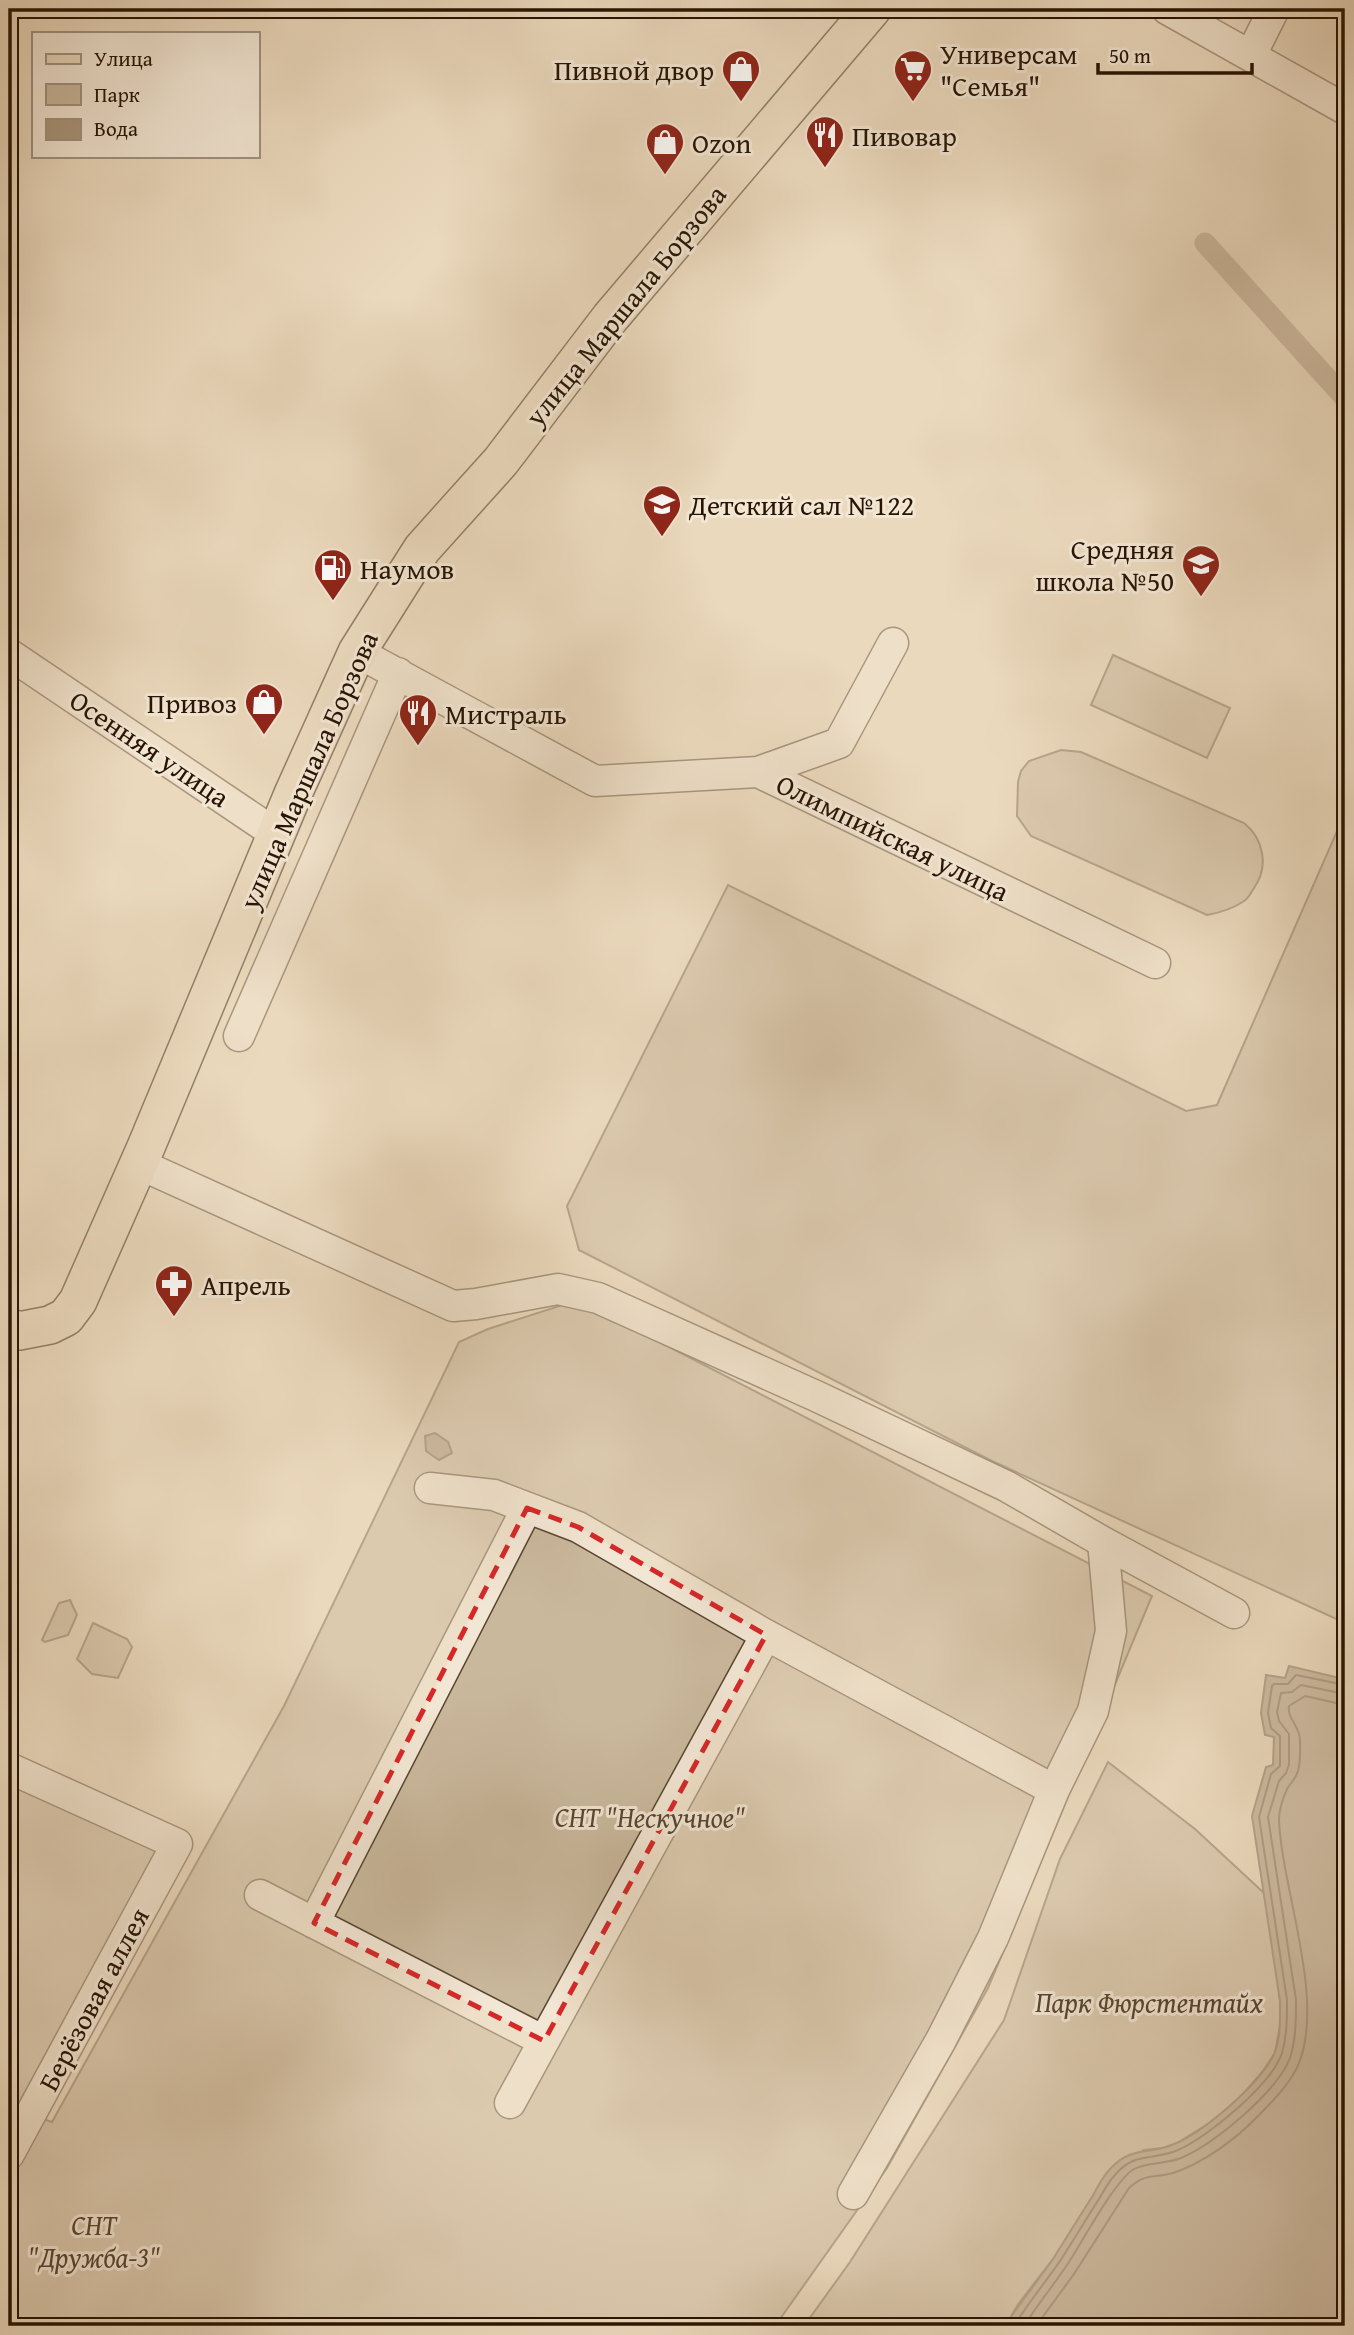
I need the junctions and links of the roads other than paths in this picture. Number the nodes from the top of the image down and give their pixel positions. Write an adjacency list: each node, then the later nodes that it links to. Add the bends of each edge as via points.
1 (872, 9): 7 (main road, улица Маршала Борзова, via 610,318 501,461 422,549)
2 (1167, 9): 4 (street)
3 (1274, 9): 4 (street)
4 (1251, 55): 5 (street)
5 (1345, 109)
6 (894, 643): 10 (street, via 839,743)
7 (357, 652): 9 (street, Олимпийская улица); 11 (main road, улица Маршала Борзова)
8 (13, 667): 11 (street, Осенняя улица)
9 (398, 673): 10 (street, Олимпийская улица, via 595,781); 13 (street)
10 (758, 772): 12 (street, Олимпийская улица)
11 (276, 834): 14 (main road, улица Маршала Борзова)
12 (1155, 963)
13 (239, 1036)
14 (137, 1163): 15 (main road, улица Маршала Борзова, via 78,1301 66,1317 19,1331); 18 (street, via 453,1306 558,1289 598,1298 995,1480)
15 (9, 1327)
16 (430, 1488): 17 (street, via 494,1495)
17 (527, 1508): 20 (street, via 579,1527); 24 (street)
18 (1103, 1542): 19 (street); 22 (street, via 1111,1631 1093,1711)
19 (1234, 1612)
20 (765, 1635): 22 (street); 25 (street)
21 (9, 1768): 27 (street, Берёзовая аллея, via 177,1844)
22 (1054, 1790): 28 (street, via 993,1938)
23 (260, 1895): 24 (street)
24 (314, 1923): 25 (street)
25 (544, 2040): 26 (street)
26 (510, 2103)
27 (9, 2154)
28 (853, 2194)

